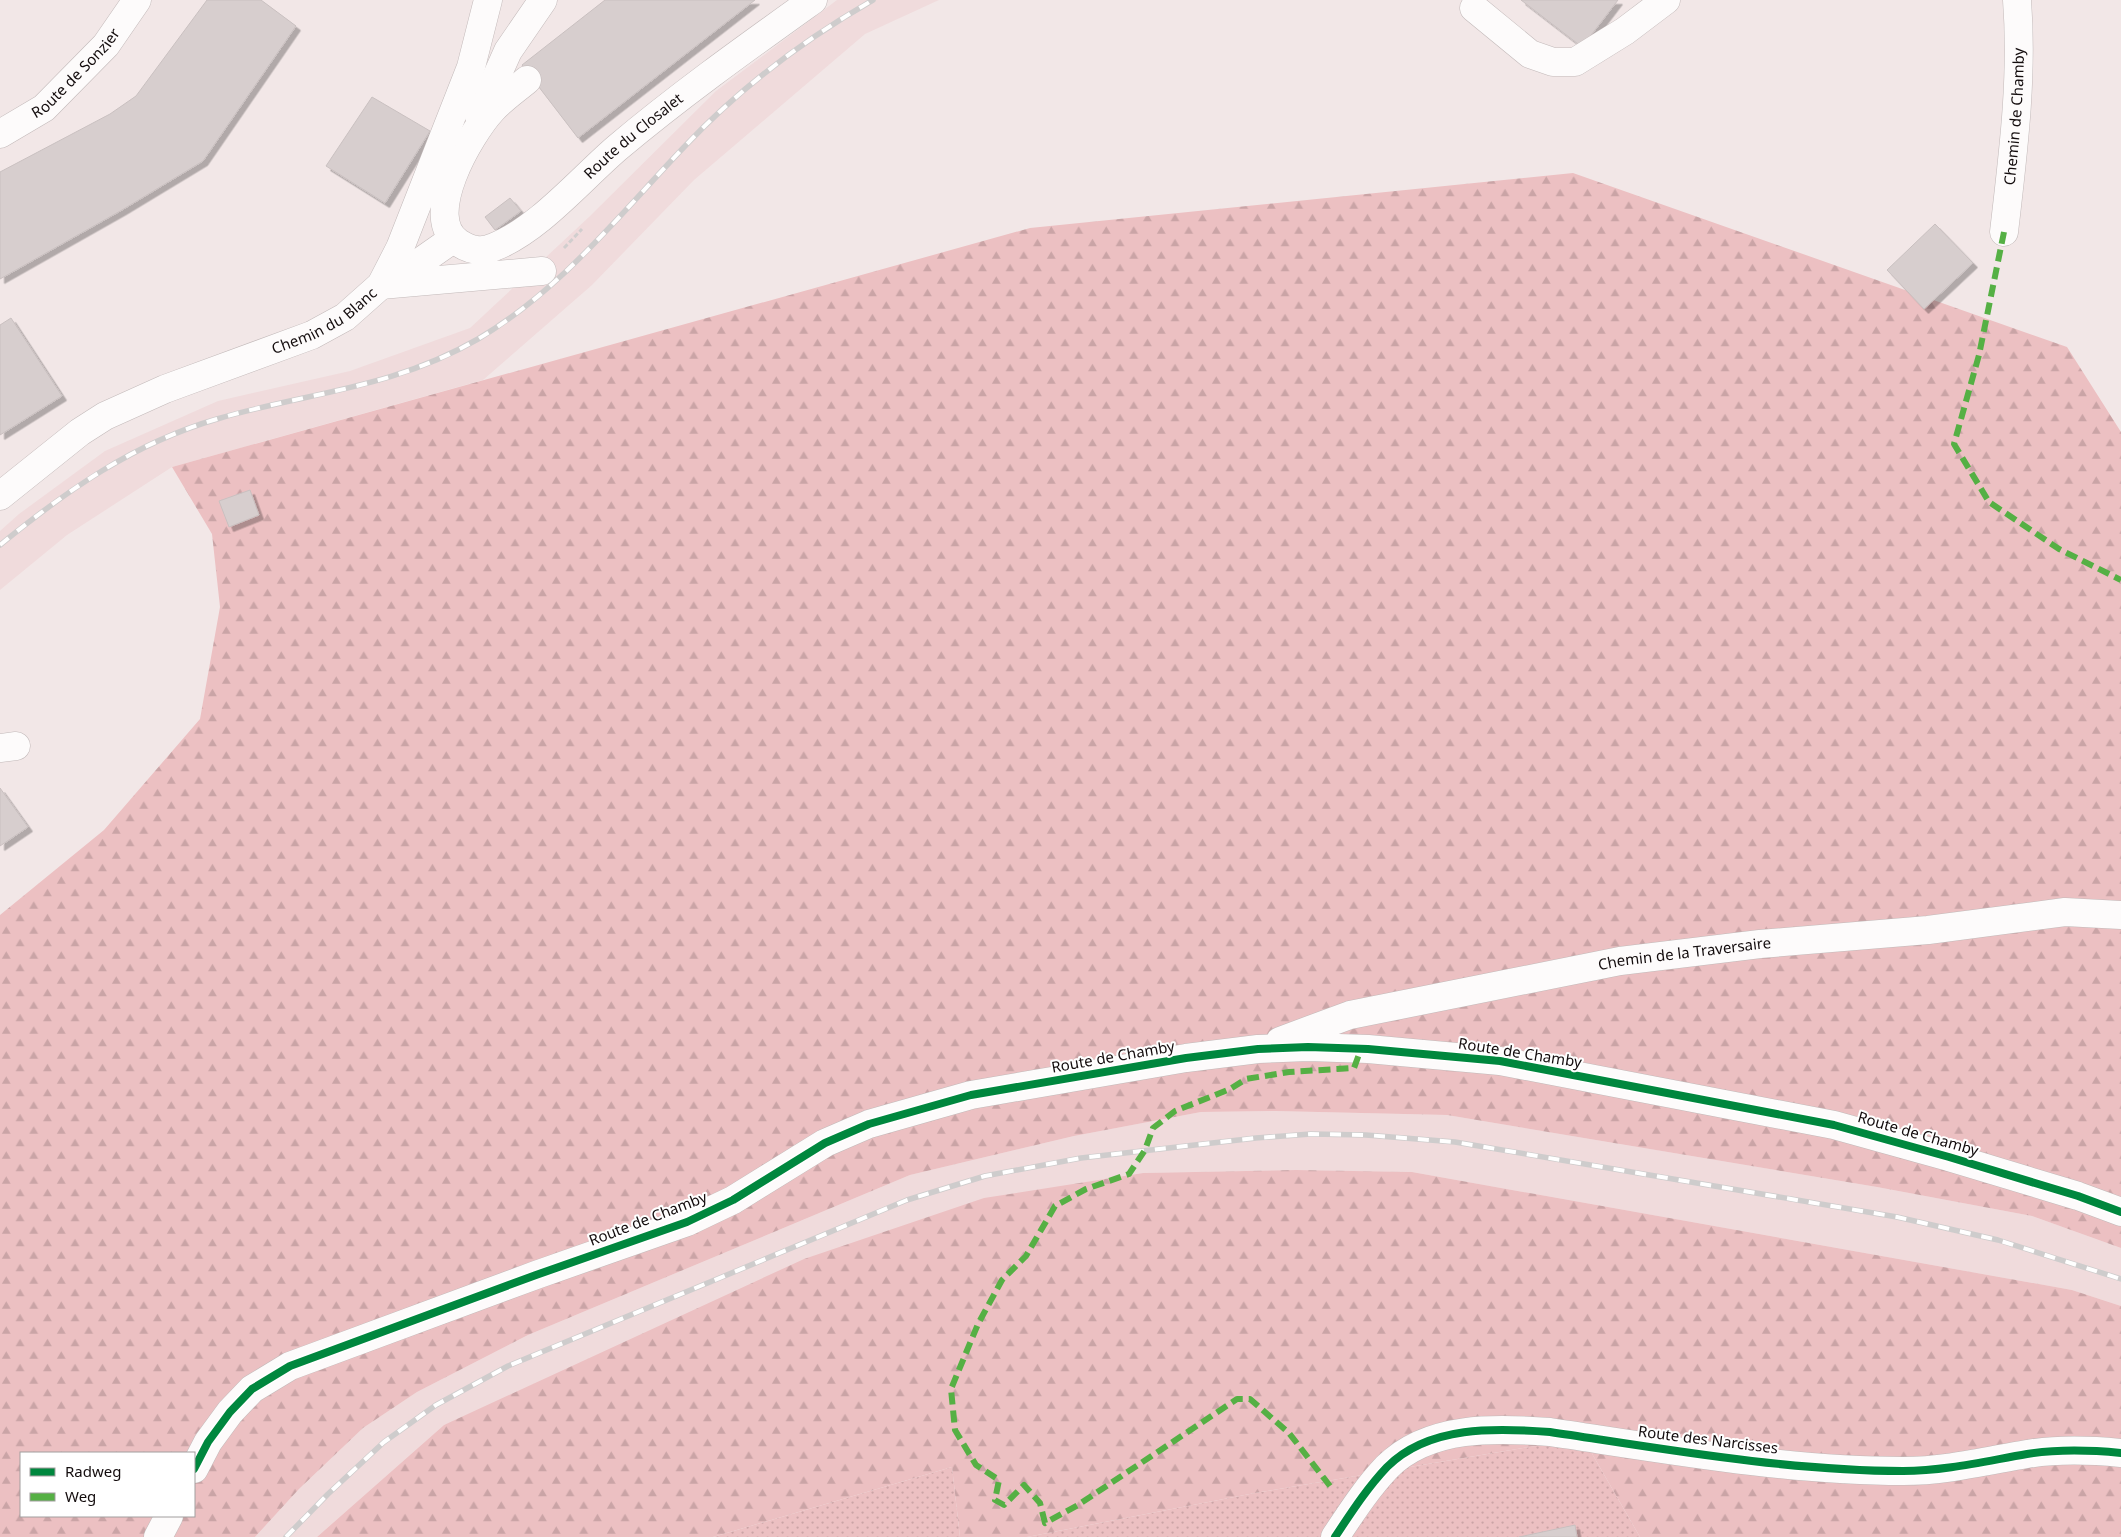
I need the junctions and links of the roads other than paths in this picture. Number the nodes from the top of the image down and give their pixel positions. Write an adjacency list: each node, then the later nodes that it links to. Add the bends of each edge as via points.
1 (137, 0): 9 (street, Route de Sonzier, via 106,45 44,108)
2 (488, 0): 14 (street, Chemin du Blanc, via 471,67 400,248)
3 (543, 0): 10 (street, via 508,52)
4 (813, 0): 12 (street, Route du Closalet, via 665,108 510,240 479,251)
5 (1666, 0): 7 (street, via 1625,31 1575,62 1553,62 1530,54)
6 (2017, 0): 11 (street, Chemin de Chamby, via 2020,44 2018,108)
7 (1474, 8)
8 (526, 80): 10 (street, via 492,110)
9 (0, 134)
10 (462, 152): 12 (street, via 444,205 446,227)
11 (2004, 232)
12 (453, 239): 14 (street)
13 (542, 271): 14 (street)
14 (381, 285): 15 (street, Chemin du Blanc, via 345,317 312,335 165,389 105,416)
15 (0, 496)
16 (2121, 915): 17 (street, Chemin de la Traversaire, via 2065,912 1928,930 1760,944 1620,961 1350,1015)
17 (1258, 1050): 18 (street, Route de Chamby, via 1308,1047 1368,1049 1500,1061 1834,1125); 20 (street, Route de Chamby, via 1186,1058 971,1095 869,1124 825,1143 733,1200 687,1222 536,1274 290,1366 252,1389 230,1412 208,1442)
18 (2121, 1212)
19 (2121, 1453): 23 (street, Route des Narcisses, via 2074,1450 1904,1471 1813,1467 1550,1432 1480,1430 1446,1436 1414,1448 1388,1466 1360,1499)
20 (195, 1468)
21 (168, 1517): 22 (street)
22 (158, 1537)
23 (1335, 1537)

